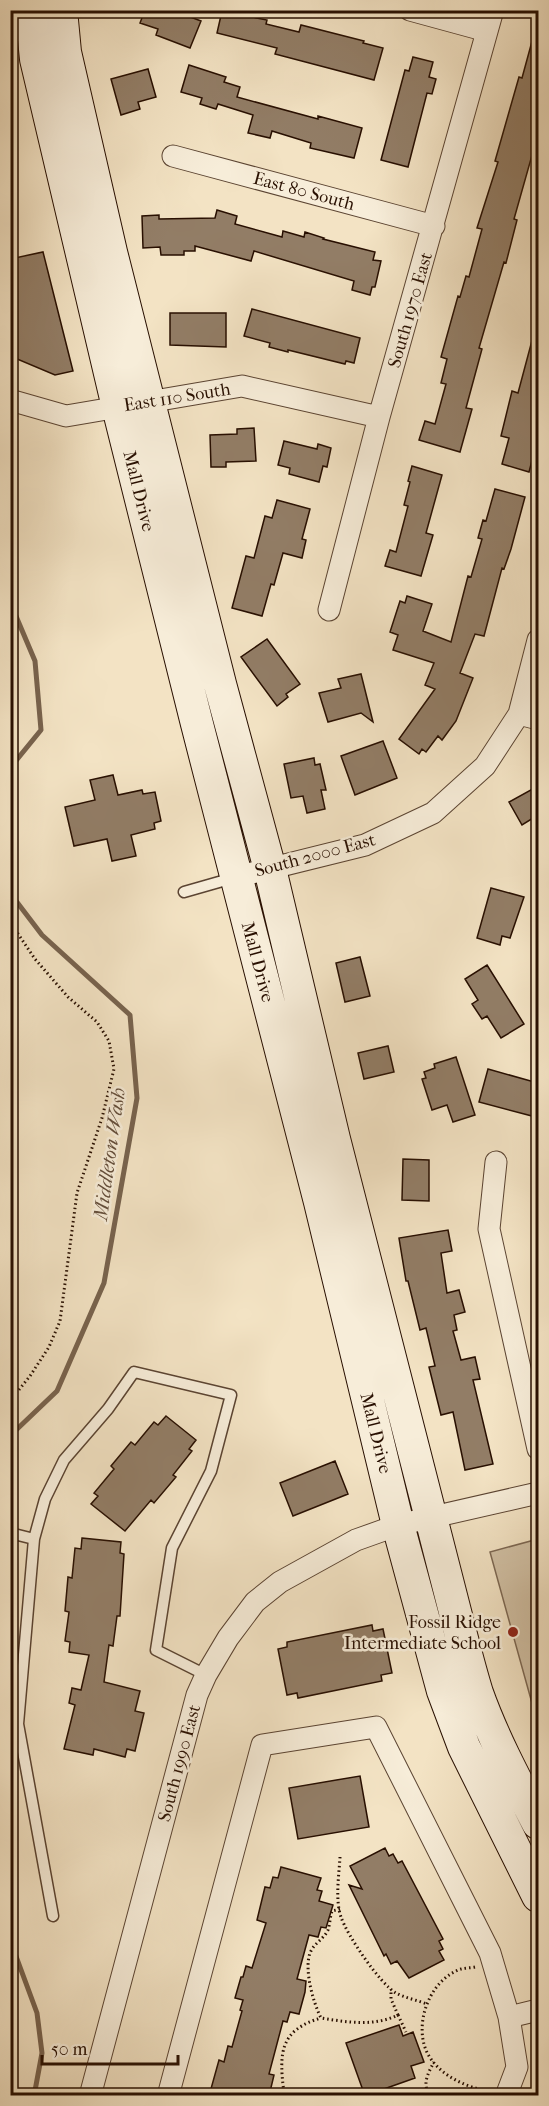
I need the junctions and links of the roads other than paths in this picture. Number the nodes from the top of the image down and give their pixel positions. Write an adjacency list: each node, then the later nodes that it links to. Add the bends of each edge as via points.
1 (31, 10): 9 (main road, Mall Drive, via 36,60)
2 (61, 10): 8 (main road, Mall Drive, via 65,52 81,126)
3 (410, 10): 4 (street)
4 (490, 21): 6 (street, South 1970 East)
5 (173, 156): 6 (street, East 80 South)
6 (434, 226): 10 (street, South 1970 East)
7 (10, 400): 9 (street, East 110 South, via 66,416)
8 (148, 402): 9 (street, East 110 South); 10 (street, East 110 South, via 242,386); 14 (main road, Mall Drive)
9 (118, 407): 15 (main road, Mall Drive)
10 (379, 417): 11 (street, South 1970 East)
11 (329, 610)
12 (538, 640): 13 (street, South 2000 East)
13 (529, 717): 14 (street, South 2000 East, via 485,766 433,813 365,845)
14 (270, 869): 15 (street, South 2000 East); 20 (main road, Mall Drive, via 334,1140)
15 (236, 877): 16 (lane); 21 (main road, Mall Drive)
16 (184, 892)
17 (496, 1162): 18 (street, via 489,1229)
18 (538, 1449)
19 (538, 1493): 20 (street, South 1990 East)
20 (432, 1517): 21 (street, South 1990 East); 25 (main road, Mall Drive, via 477,1693 507,1764)
21 (398, 1525): 24 (street, South 1990 East, via 356,1540 280,1582 255,1602); 26 (main road, Mall Drive, via 443,1691 464,1747)
22 (13, 1533): 23 (lane)
23 (34, 1539): 24 (lane, via 45,1498 64,1460 134,1372 231,1395 211,1471 172,1548 156,1650); 27 (lane, via 18,1724)
24 (206, 1675): 30 (street, South 1990 East, via 194,1706)
25 (538, 1823)
26 (538, 1896)
27 (53, 1916)
28 (538, 2010): 29 (street)
29 (509, 2017): 31 (street, via 490,1953 376,1727 262,1745); 32 (street, via 517,2067)
30 (90, 2096)
31 (168, 2096)
32 (506, 2096)

